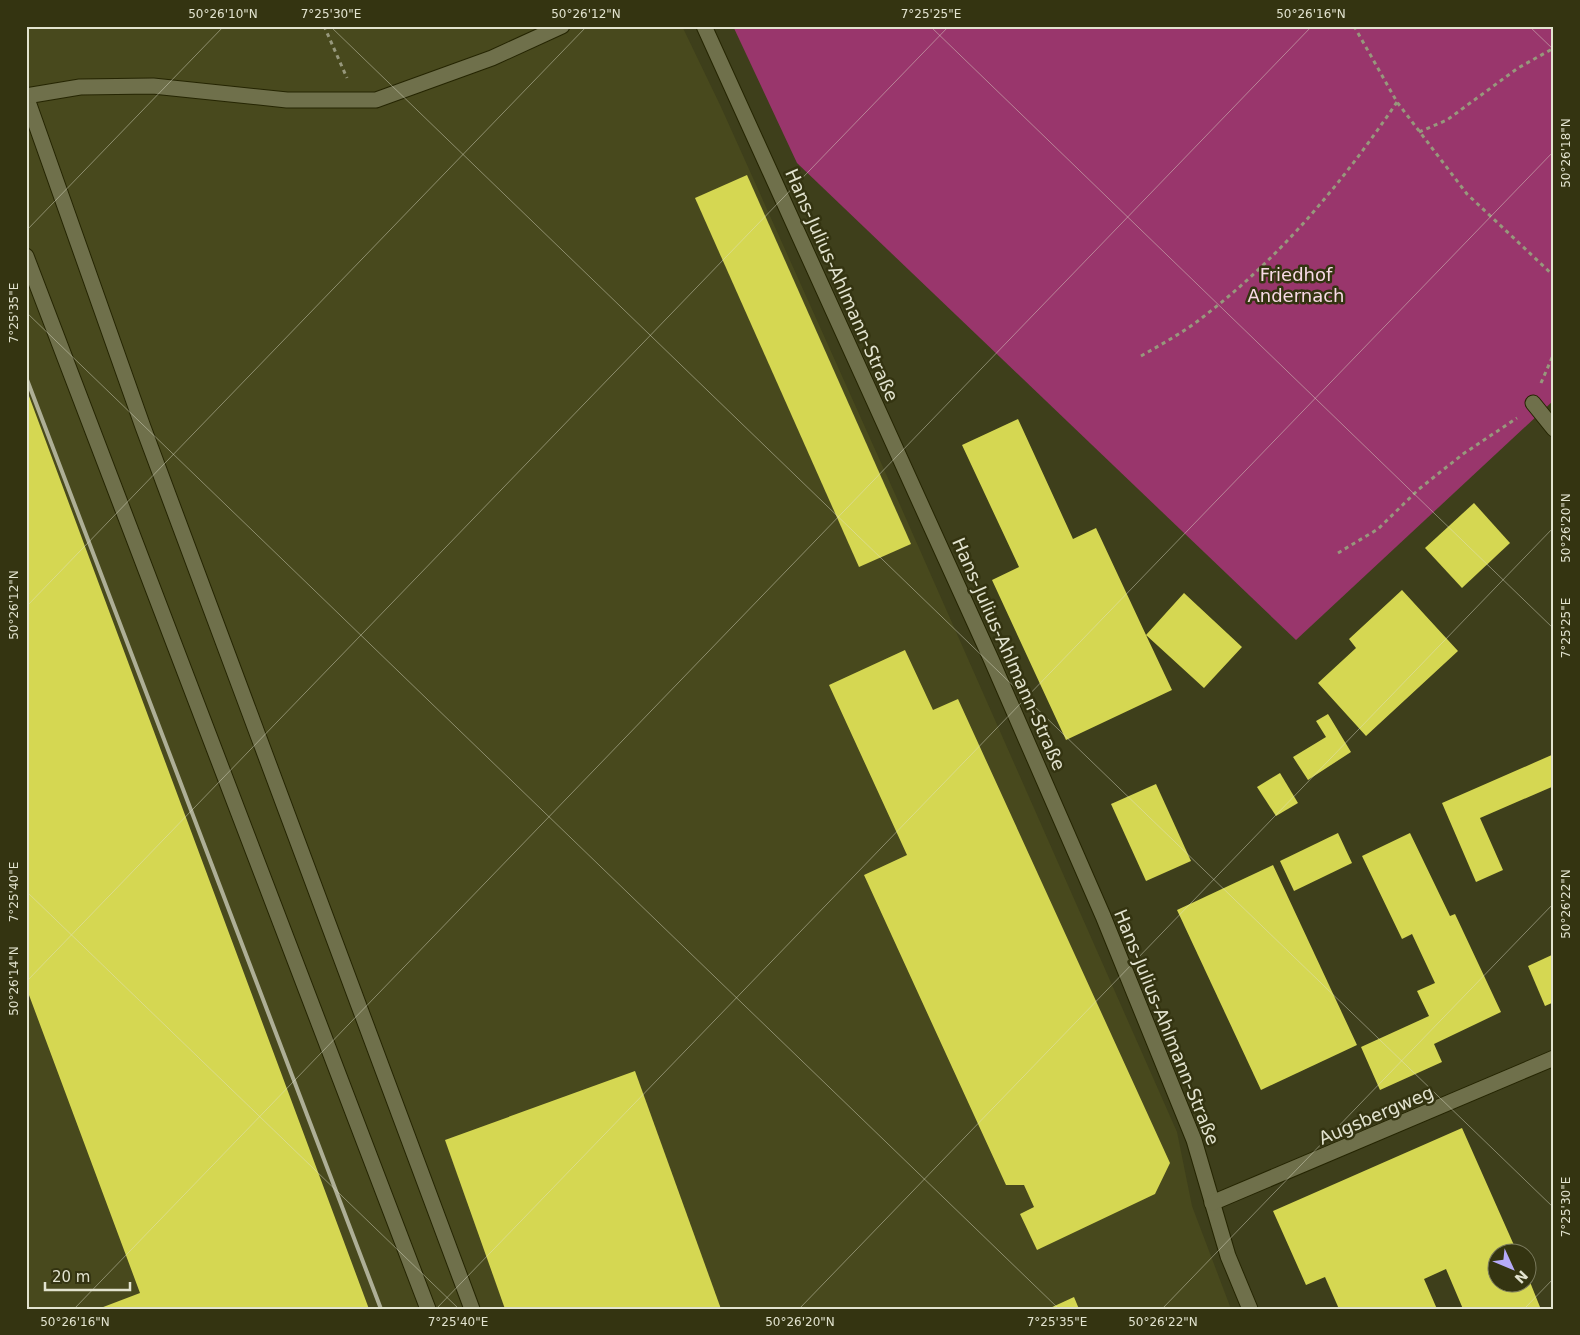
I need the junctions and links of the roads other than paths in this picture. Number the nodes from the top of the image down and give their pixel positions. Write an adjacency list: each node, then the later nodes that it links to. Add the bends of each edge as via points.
1 (562, 26): 3 (street, via 492,58 376,100 287,100 153,86 80,87)
2 (704, 26): 8 (street, Hans-Julius-Ahlmann-Straße, via 991,659 1103,916 1194,1140)
3 (26, 96): 10 (street, via 143,426)
4 (26, 256): 9 (street)
5 (1533, 403): 6 (street)
6 (1554, 429)
7 (1554, 1058): 8 (street, Augsbergweg)
8 (1212, 1203): 11 (street, Hans-Julius-Ahlmann-Straße, via 1228,1256)
9 (428, 1309)
10 (472, 1309)
11 (1250, 1309)

